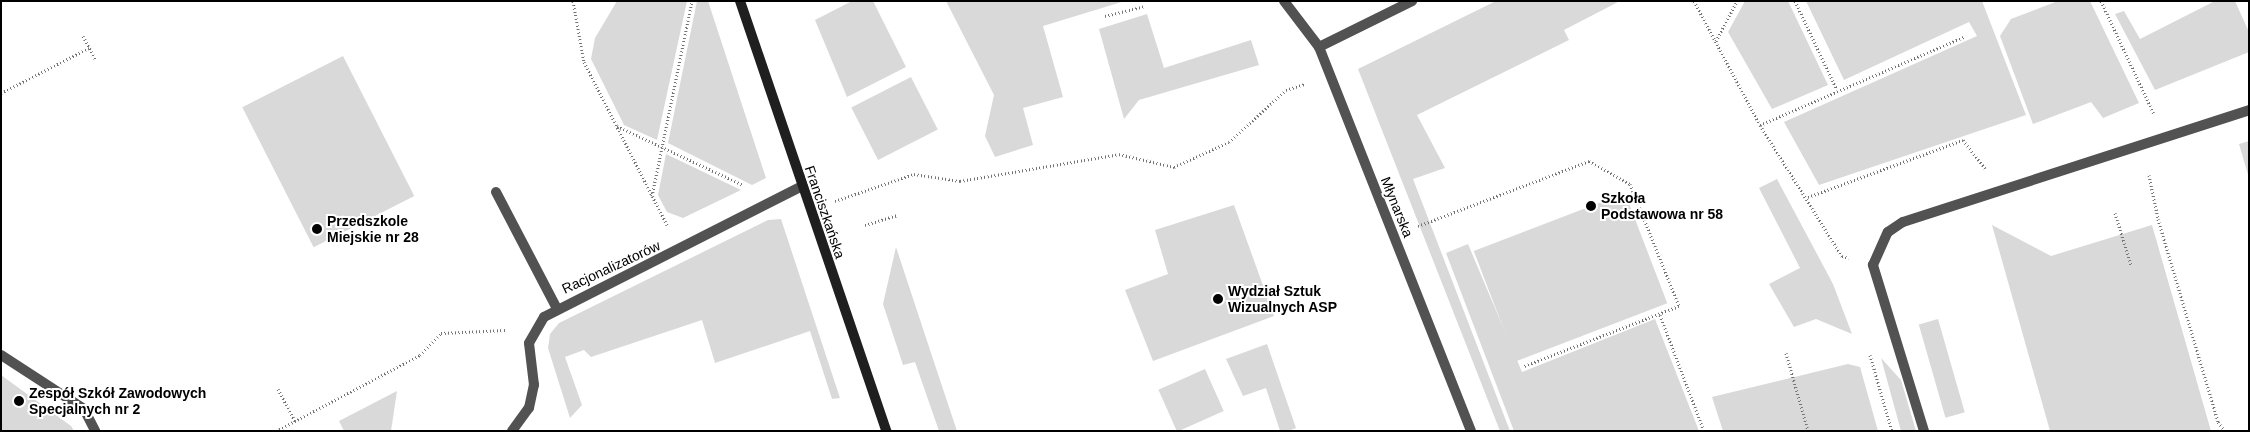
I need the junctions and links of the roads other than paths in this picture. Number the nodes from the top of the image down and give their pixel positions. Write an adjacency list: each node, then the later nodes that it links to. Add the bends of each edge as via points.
1 (740, 1): 6 (street, Franciszkańska)
2 (1284, 1): 4 (street, Młynarska)
3 (1412, 1): 4 (street)
4 (1319, 47): 13 (street, Młynarska)
5 (2249, 110): 14 (street, via 1903,222 1888,232 1873,265)
6 (802, 186): 8 (street, Racjonalizatorów, via 679,250); 12 (street, Franciszkańska)
7 (496, 192): 8 (street)
8 (556, 307): 11 (street, Racjonalizatorów, via 534,328 529,342 534,385 529,408)
9 (1, 355): 10 (street, via 84,409)
10 (95, 431)
11 (512, 431)
12 (886, 431)
13 (1470, 431)
14 (1924, 431)

